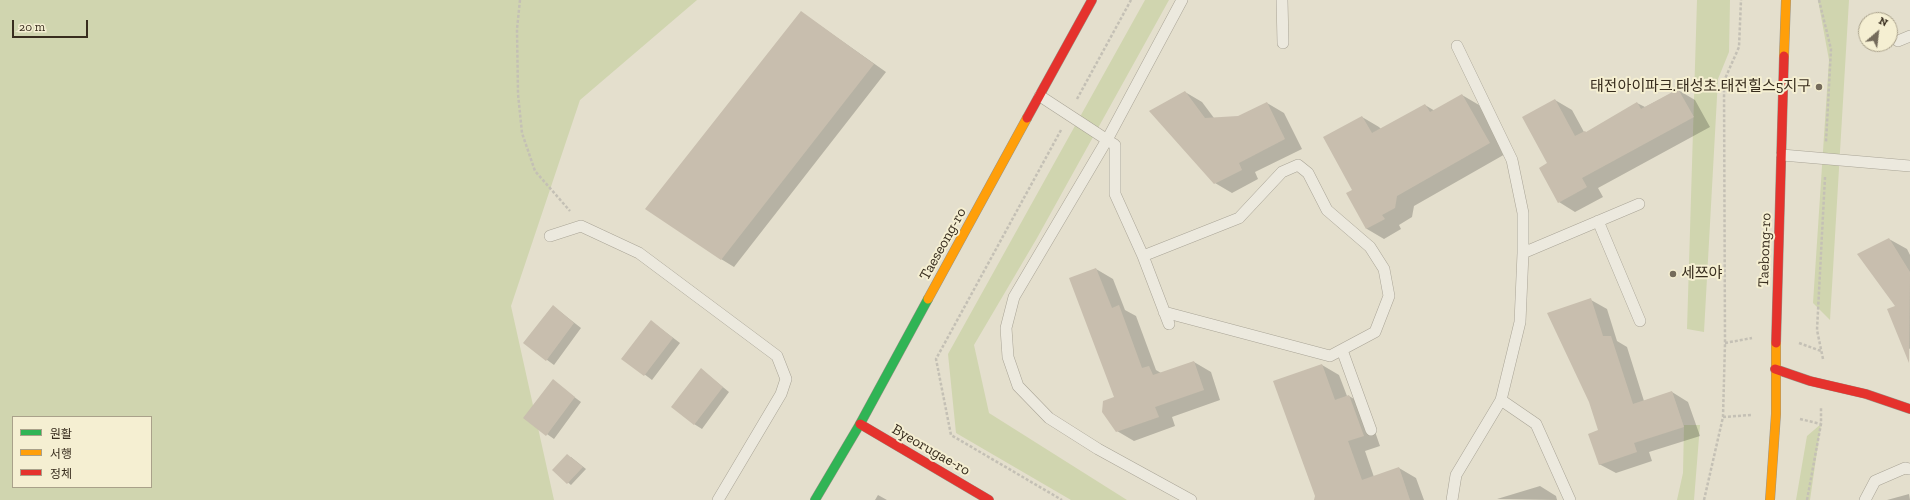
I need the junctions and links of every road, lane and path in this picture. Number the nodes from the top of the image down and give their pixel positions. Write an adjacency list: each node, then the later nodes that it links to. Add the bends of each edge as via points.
1 (520, 0): 19 (path, via 517,43 522,133 535,171)
2 (1092, 0): 12 (street, Taeseong-ro)
3 (1182, 0): 13 (lane)
4 (1282, 0): 10 (lane)
5 (1741, 0): 41 (path, via 1739,47 1724,81 1723,417)
6 (1786, 0): 14 (street, Taebong-ro)
7 (1818, 0): 15 (path, via 1831,49)
8 (1910, 36): 9 (lane)
9 (1898, 41)
10 (1283, 43)
11 (1457, 46): 21 (lane, via 1512,160 1523,213)
12 (1040, 96): 13 (lane); 31 (street, Taeseong-ro)
13 (1108, 138): 22 (lane, via 1115,145 1115,194); 38 (lane, via 1014,297 1006,328 1008,357 1018,386 1049,418 1098,449)
14 (1782, 155): 15 (lane); 28 (street, Taebong-ro)
15 (1826, 158): 16 (lane); 27 (path, via 1817,330)
16 (1910, 166)
17 (1639, 204): 18 (lane)
18 (1598, 221): 21 (lane); 24 (lane)
19 (581, 226): 20 (lane); 35 (lane, via 639,253 777,356 786,379 782,394)
20 (550, 236)
21 (1523, 253): 29 (lane, via 1520,322)
22 (1143, 256): 23 (lane); 26 (lane, via 1239,218 1282,172 1298,165 1308,173 1327,210 1370,247 1384,269 1389,296 1375,332)
23 (1164, 312): 25 (lane); 26 (lane, via 1330,356)
24 (1640, 321)
25 (1169, 324)
26 (1342, 350): 33 (lane)
27 (1823, 363)
28 (1775, 369): 30 (street); 42 (street, Taebong-ro, via 1776,414)
29 (1501, 400): 39 (lane, via 1456,475); 40 (lane, via 1536,424)
30 (1910, 409)
31 (860, 424): 36 (street, Taeseong-ro); 37 (street, Byeorugae-ro)
32 (1821, 424): 43 (path)
33 (1371, 430)
34 (1910, 469): 44 (lane, via 1905,468 1876,481)
35 (718, 500)
36 (815, 500)
37 (989, 500)
38 (1191, 500)
39 (1452, 500)
40 (1570, 500)
41 (1704, 500)
42 (1770, 500)
43 (1807, 500)
44 (1865, 500)

